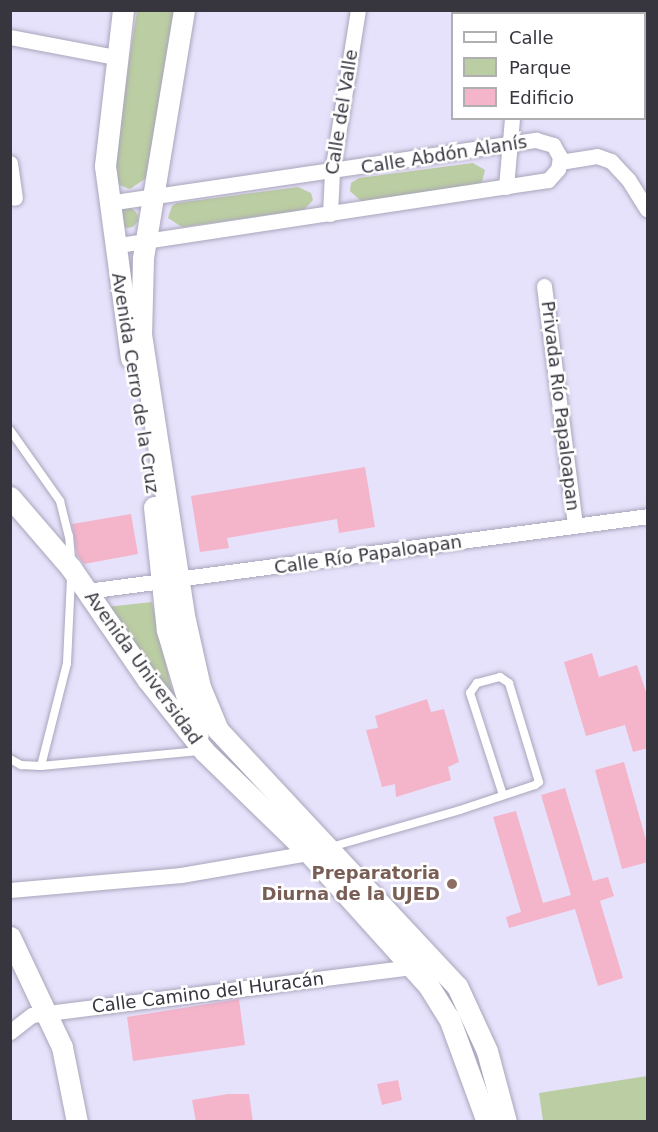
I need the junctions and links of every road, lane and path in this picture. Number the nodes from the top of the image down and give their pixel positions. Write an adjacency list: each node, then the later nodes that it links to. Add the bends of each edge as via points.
1 (123, 10): 5 (street, Avenida Cerro de la Cruz)
2 (184, 10): 12 (street, Avenida Cerro de la Cruz)
3 (358, 10): 10 (street, Calle del Valle)
4 (10, 37): 5 (street)
5 (115, 57): 14 (street, Avenida Cerro de la Cruz, via 107,126)
6 (512, 120): 7 (street)
7 (507, 145): 8 (street, Calle Abdón Alanís, via 548,142 557,150); 10 (street, Calle Abdón Alanís); 11 (street)
8 (560, 162): 11 (street, via 548,180); 15 (street, via 597,156 611,161 628,179)
9 (10, 163): 13 (street)
10 (332, 172): 12 (street, Calle Abdón Alanís); 16 (street, Calle del Valle)
11 (506, 187): 16 (street)
12 (153, 197): 14 (street, Calle Abdón Alanís); 17 (street, Avenida Cerro de la Cruz)
13 (15, 198)
14 (108, 203): 18 (street, Avenida Cerro de la Cruz)
15 (647, 210)
16 (330, 214): 17 (street)
17 (148, 238): 18 (street); 25 (street, Avenida Cerro de la Cruz, via 143,260 141,334)
18 (113, 246): 25 (street, Avenida Cerro de la Cruz)
19 (544, 286): 23 (street, Privada Río Papaloapan)
20 (10, 430): 24 (lane, via 60,501 69,536)
21 (10, 497): 24 (street, Avenida Universidad)
22 (648, 516): 23 (street, Calle Río Papaloapan)
23 (575, 525): 25 (street, Calle Río Papaloapan)
24 (71, 568): 26 (street, Avenida Universidad); 30 (lane, via 67,663)
25 (171, 582): 26 (street, Calle Río Papaloapan); 27 (street, Avenida Cerro de la Cruz); 28 (street, Avenida Cerro de la Cruz, via 170,641)
26 (87, 591): 28 (street, Avenida Universidad, via 147,679)
27 (219, 730): 32 (street, Avenida Universidad)
28 (204, 751): 30 (lane); 32 (street, Avenida Universidad)
29 (10, 759): 30 (lane, via 21,765)
30 (41, 766)
31 (503, 795): 31 (lane, via 470,693 477,683 500,677 509,683 539,782); 32 (lane)
32 (318, 850): 33 (street, via 181,875); 35 (street, Avenida Universidad); 40 (street, Avenida Universidad, via 458,986 487,1052)
33 (10, 890)
34 (10, 937): 36 (street)
35 (412, 967): 36 (street, Calle Camino del Huracán); 39 (street, Avenida Universidad, via 450,1018)
36 (48, 1013): 37 (street, Calle Camino del Huracán, via 32,1015); 38 (street, via 69,1074)
37 (10, 1032)
38 (77, 1122)
39 (487, 1122)
40 (506, 1122)

